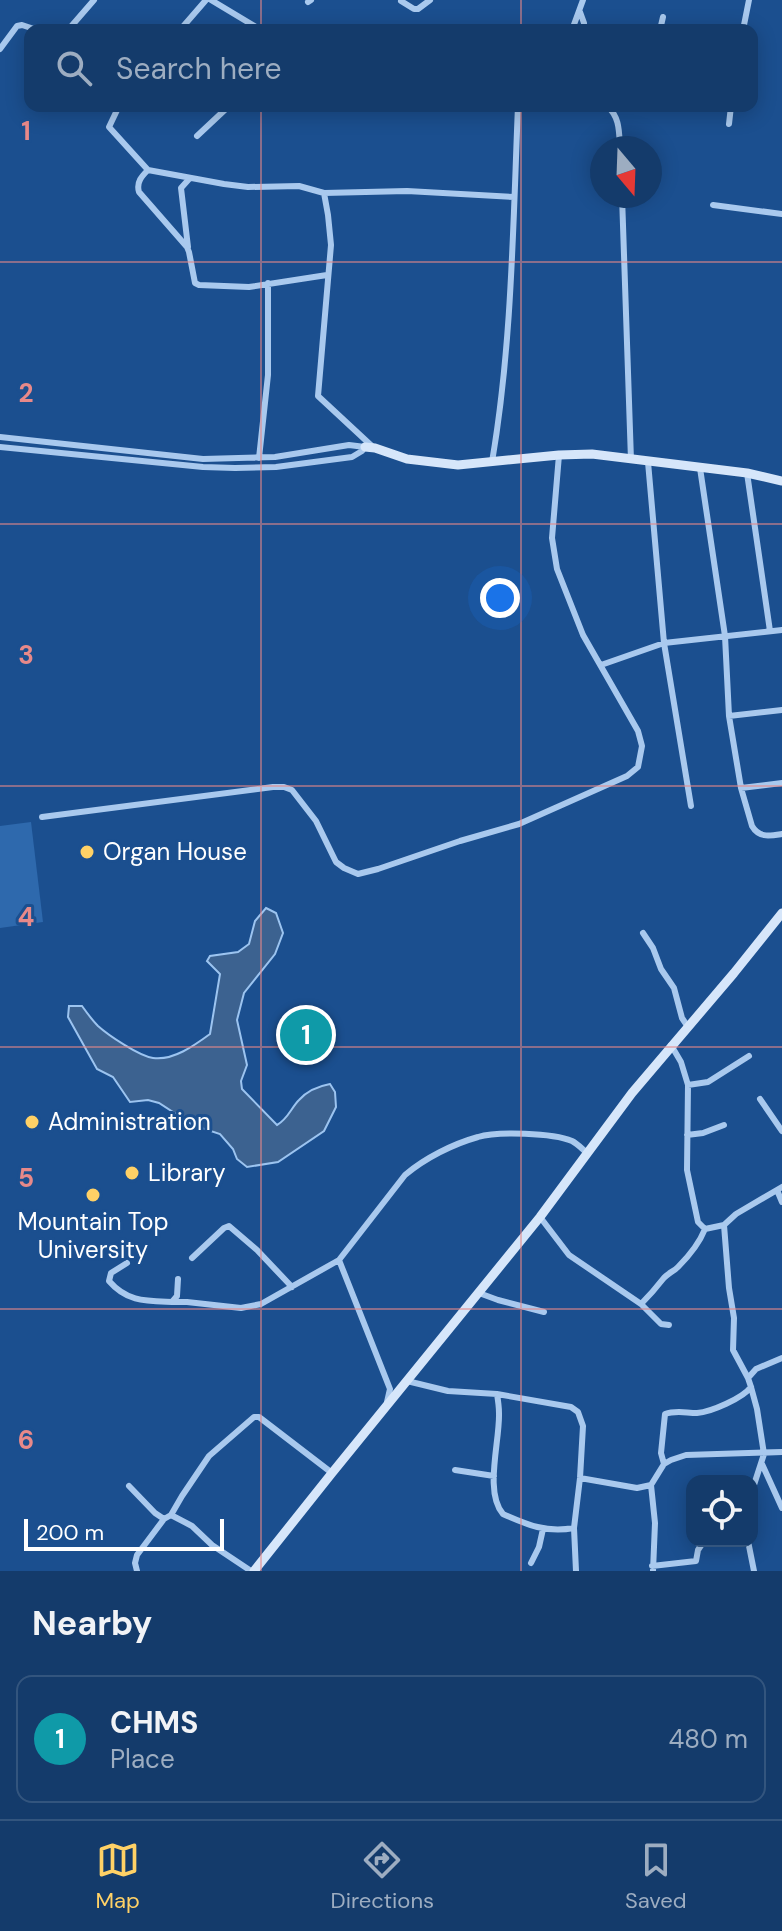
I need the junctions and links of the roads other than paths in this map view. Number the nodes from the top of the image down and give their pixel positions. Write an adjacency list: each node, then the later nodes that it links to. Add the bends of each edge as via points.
1 (94, 0): 9 (street)
2 (208, 0): 10 (street); 11 (street)
3 (430, 0): 6 (street, via 418,9)
4 (583, 0): 7 (street)
5 (749, 0): 15 (street)
6 (401, 1)
7 (580, 12): 12 (street); 13 (street)
8 (663, 17): 14 (street)
9 (73, 24)
10 (186, 24)
11 (250, 24)
12 (575, 24)
13 (584, 24)
14 (661, 24)
15 (744, 24)
16 (24, 26): 17 (street, via 17,26)
17 (0, 49)
18 (116, 112): 26 (street, via 109,127)
19 (223, 112): 24 (street)
20 (518, 112): 29 (street)
21 (615, 112): 25 (street)
22 (730, 112): 23 (street)
23 (729, 124)
24 (197, 136)
25 (619, 136)
26 (148, 170): 27 (street); 33 (street, via 139,192)
27 (190, 178): 28 (street, via 248,187 299,186); 33 (street, via 181,188)
28 (324, 193): 29 (street); 34 (street, via 331,245)
29 (514, 197): 42 (street, via 508,336)
30 (713, 205): 32 (street)
31 (622, 208): 41 (street)
32 (782, 214)
33 (188, 249): 35 (street, via 199,285)
34 (327, 275): 35 (street); 38 (street, via 318,396)
35 (268, 283): 40 (street, via 268,375)
36 (0, 437): 40 (street, via 203,459)
37 (0, 447): 38 (street, via 243,469 352,457)
38 (370, 448): 40 (street, via 349,445); 42 (street, via 431,463)
39 (559, 455): 41 (street); 42 (street); 51 (street, via 555,563 583,635)
40 (259, 458)
41 (631, 460): 43 (street)
42 (492, 462)
43 (648, 462): 44 (street); 50 (street)
44 (700, 468): 45 (street); 49 (street)
45 (747, 473): 46 (street); 48 (street)
46 (782, 481)
47 (782, 630): 48 (street)
48 (770, 631): 49 (street)
49 (725, 636): 50 (street); 53 (street)
50 (664, 643): 51 (street); 56 (street)
51 (601, 665): 57 (street, via 638,731 638,767 519,824 378,869 358,874 336,862 309,810 284,787)
52 (782, 710): 53 (street)
53 (729, 716): 55 (street)
54 (782, 783): 55 (street)
55 (741, 788): 58 (street, via 755,832)
56 (691, 806)
57 (42, 817)
58 (782, 834)
59 (782, 913): 61 (street)
60 (643, 933): 61 (street, via 674,988)
61 (688, 1027): 62 (street)
62 (671, 1045): 64 (street); 69 (street)
63 (749, 1056): 64 (street, via 708,1082)
64 (688, 1085): 68 (street)
65 (760, 1099): 67 (street)
66 (724, 1125): 68 (street)
67 (782, 1131)
68 (687, 1135): 74 (street, via 687,1170 698,1222)
69 (587, 1153): 72 (street); 76 (street, via 568,1139 538,1135 494,1134 464,1142 405,1175)
70 (779, 1188): 71 (street); 73 (street)
71 (782, 1202)
72 (540, 1217): 80 (street); 82 (street, via 569,1255)
73 (724, 1225): 74 (street); 86 (street, via 733,1350)
74 (705, 1229): 82 (street, via 693,1252)
75 (192, 1258): 79 (street, via 229,1226)
76 (339, 1260): 79 (street); 90 (street, via 390,1389)
77 (127, 1263): 81 (street, via 111,1273 109,1281 116,1289 135,1300)
78 (178, 1279): 81 (street)
79 (292, 1287): 81 (street, via 241,1308)
80 (479, 1293): 83 (street); 87 (street)
81 (172, 1302)
82 (641, 1304): 84 (street)
83 (544, 1312)
84 (669, 1325)
85 (782, 1358): 86 (street)
86 (748, 1378): 88 (street)
87 (407, 1381): 89 (street, via 448,1391); 90 (street)
88 (751, 1387): 92 (street); 93 (street, via 703,1413 665,1414)
89 (497, 1394): 98 (street); 99 (street, via 578,1412 583,1426)
90 (384, 1408): 96 (street)
91 (782, 1452): 92 (street)
92 (764, 1454): 93 (street, via 686,1455); 94 (street)
93 (664, 1464): 101 (street)
94 (762, 1464): 97 (street); 102 (street)
95 (455, 1470): 98 (street)
96 (332, 1473): 103 (street, via 254,1417 209,1456); 113 (street)
97 (756, 1475)
98 (494, 1476): 106 (street, via 499,1510)
99 (580, 1478): 101 (street); 105 (street)
100 (129, 1486): 104 (street)
101 (648, 1486): 111 (street, via 655,1523)
102 (782, 1508)
103 (171, 1515): 104 (street); 113 (street)
104 (164, 1519): 110 (street, via 137,1555)
105 (574, 1528): 106 (street); 114 (street)
106 (543, 1529): 109 (street)
107 (700, 1547): 111 (street, via 696,1561)
108 (749, 1547): 115 (street)
109 (531, 1563)
110 (136, 1567): 112 (street)
111 (652, 1569)
112 (125, 1571)
113 (253, 1571)
114 (576, 1571)
115 (754, 1571)

